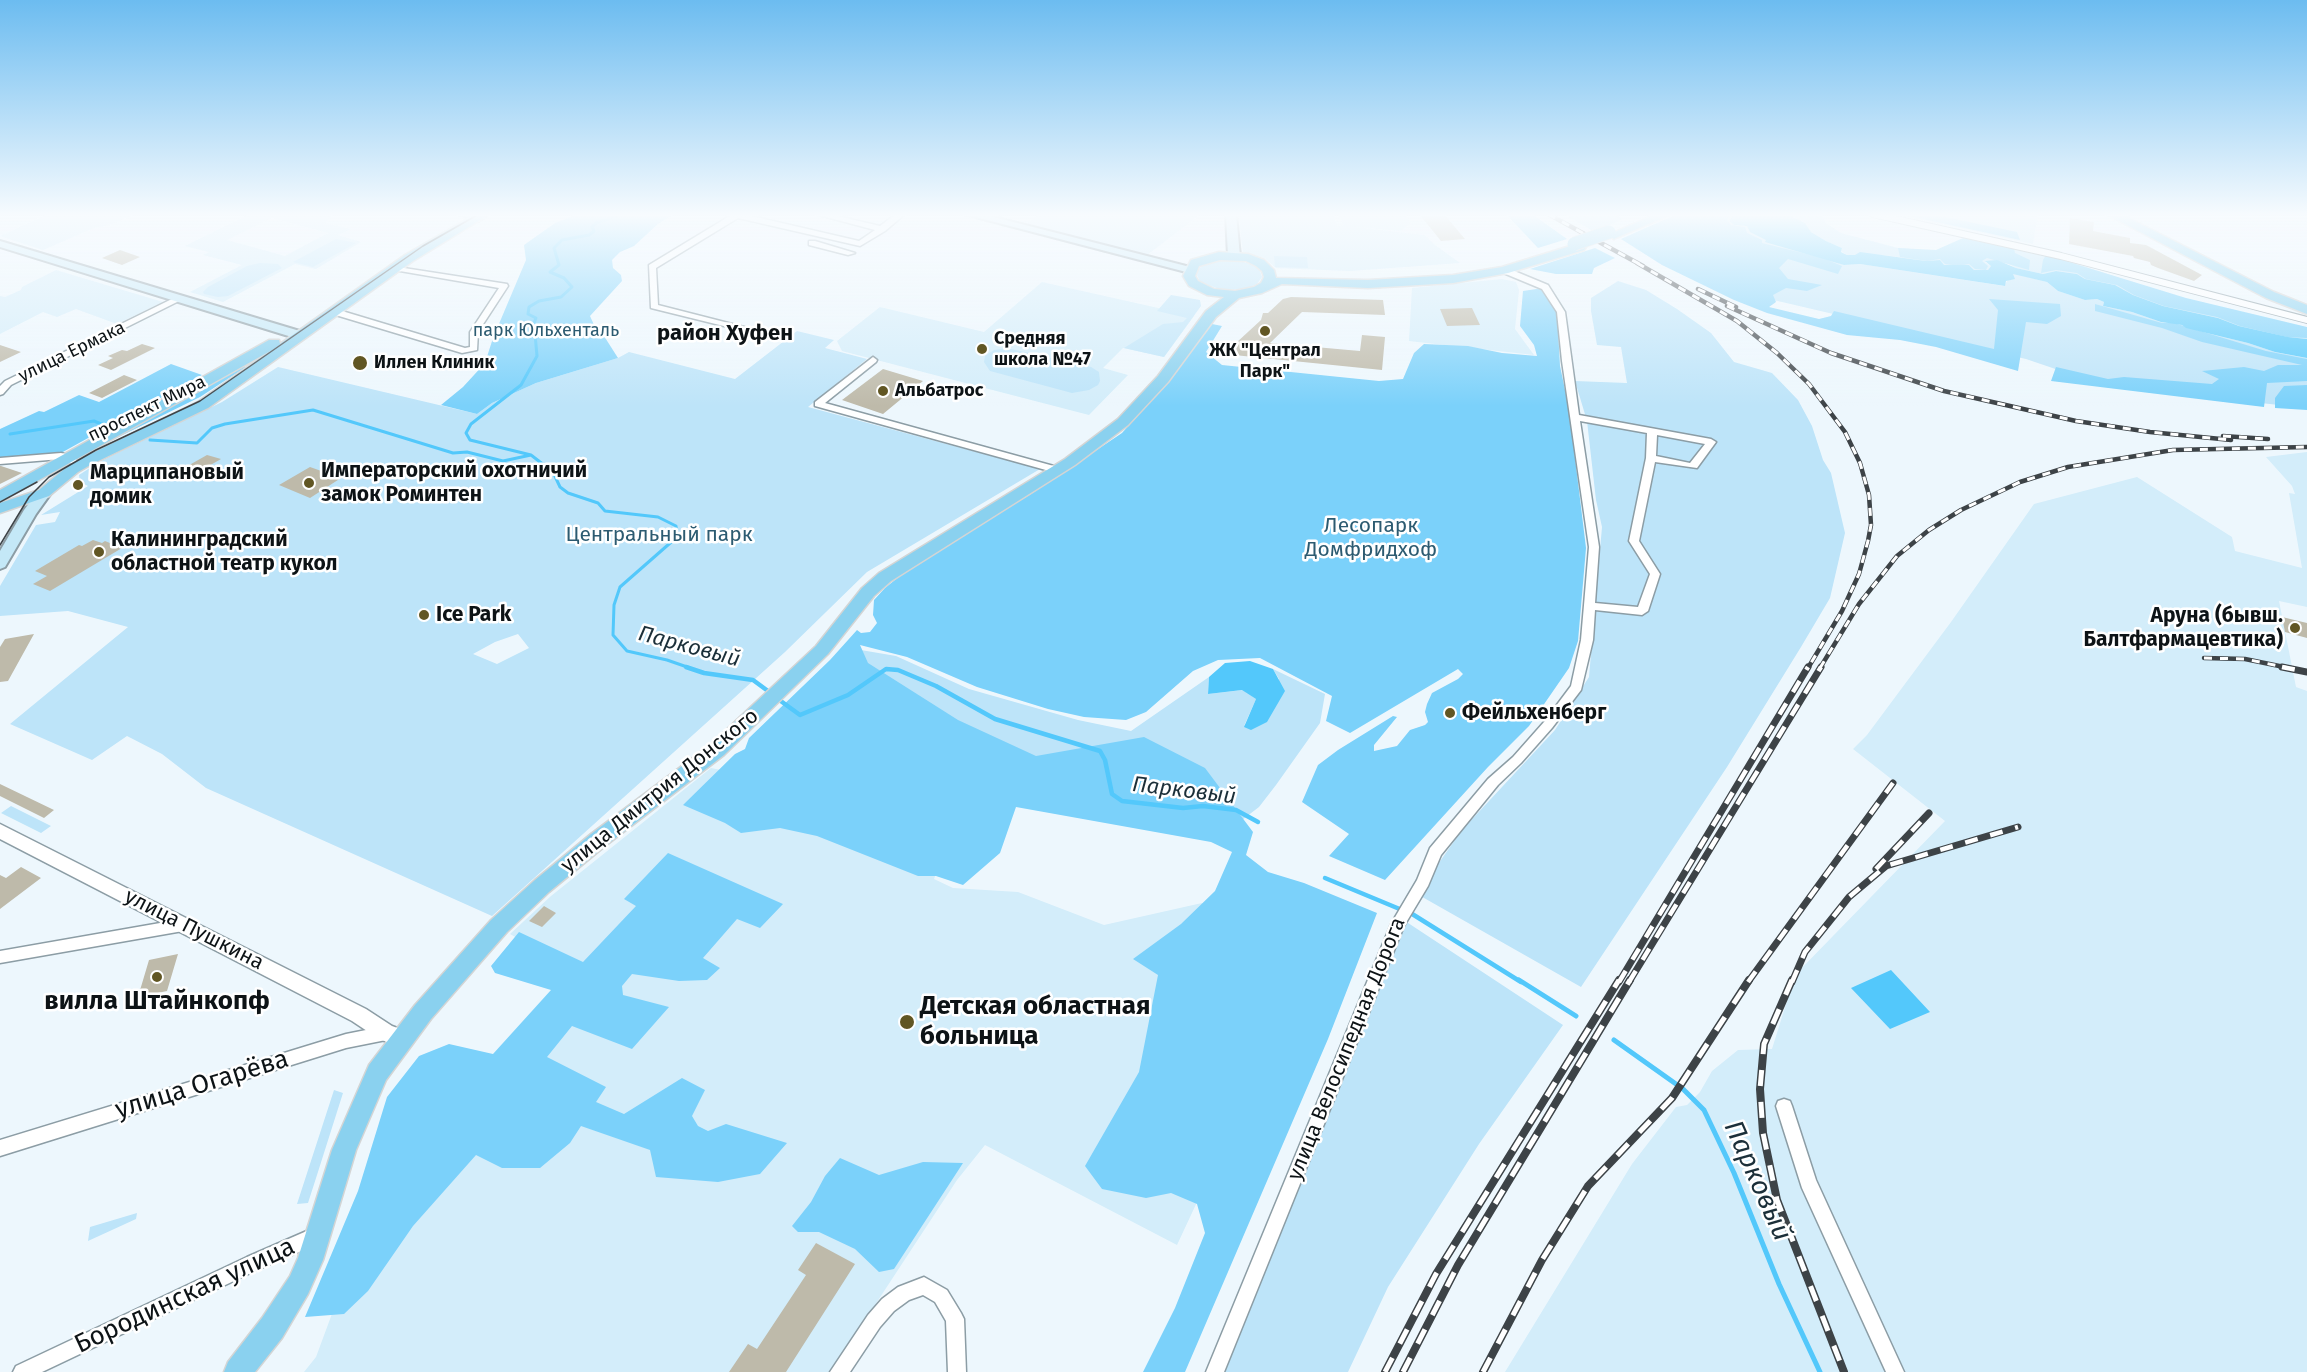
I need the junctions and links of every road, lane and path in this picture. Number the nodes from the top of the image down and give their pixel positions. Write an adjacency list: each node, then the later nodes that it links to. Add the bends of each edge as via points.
1 (111, 278): 18 (main road)
2 (371, 278): 25 (main road, проспект Мира)
3 (380, 278): 21 (main road, проспект Мира)
4 (455, 278): 21 (street, via 504,286 474,332 474,348 470,350)
5 (653, 278): 24 (street, via 654,306)
6 (1190, 278): 16 (main road)
7 (1269, 278): 15 (main road)
8 (1330, 278): 9 (main road)
9 (1399, 278)
10 (1459, 278): 15 (main road, улица Дмитрия Донского, via 1395,284 1281,280)
11 (1523, 278): 29 (street, улица Велосипедная Дорога, via 1545,287 1561,312)
12 (2146, 278): 23 (street)
13 (2237, 278): 20 (main road)
14 (2251, 278): 19 (main road)
15 (1266, 285): 17 (main road, улица Дмитрия Донского)
16 (1211, 292): 17 (main road, улица Дмитрия Донского); 22 (main road, via 1215,300)
17 (1235, 295): 22 (main road, улица Дмитрия Донского)
18 (180, 299): 25 (main road); 27 (street, улица Ермака)
19 (2307, 303)
20 (2307, 310)
21 (332, 311): 25 (main road, проспект Мира)
22 (1211, 314): 34 (main road, улица Дмитрия Донского, via 1132,414 1104,439)
23 (2307, 320)
24 (745, 330)
25 (294, 334): 33 (main road, проспект Мира)
26 (873, 360): 34 (street, via 818,404)
27 (4, 382): 28 (street, улица Ермака)
28 (0, 392)
29 (1577, 418): 30 (street); 39 (street, улица Велосипедная Дорога, via 1594,547)
30 (1652, 432): 31 (street); 31 (street, via 1711,442 1693,466)
31 (1651, 458): 39 (street, via 1634,541 1655,574 1642,611)
32 (0, 461): 33 (street, via 50,456)
33 (72, 463): 35 (main road, проспект Мира); 36 (main road, проспект Мира)
34 (1057, 470): 43 (main road, улица Дмитрия Донского, via 868,592 828,643 764,707 717,750 533,894 423,1012)
35 (44, 493): 36 (main road, via 26,488); 37 (main road, проспект Мира); 38 (main road)
36 (0, 496)
37 (0, 508)
38 (0, 564)
39 (1590, 606): 51 (street, улица Велосипедная Дорога, via 1577,687 1435,852 1423,882 1401,917)
40 (0, 831): 41 (street, улица Пушкина)
41 (183, 925): 42 (street); 43 (street, улица Пушкина)
42 (0, 957)
43 (395, 1036): 45 (street, улица Огарёва, via 346,1041); 46 (main road, улица Дмитрия Донского, via 358,1114)
44 (1784, 1106): 52 (street, via 1808,1182)
45 (0, 1148)
46 (316, 1236): 47 (street, Бородинская улица); 48 (main road, улица Дмитрия Донского, via 299,1285)
47 (22, 1372)
48 (238, 1372)
49 (839, 1372): 50 (street, via 888,1305 904,1293 924,1286 941,1296 955,1318)
50 (957, 1372)
51 (1215, 1372)
52 (1895, 1372)

